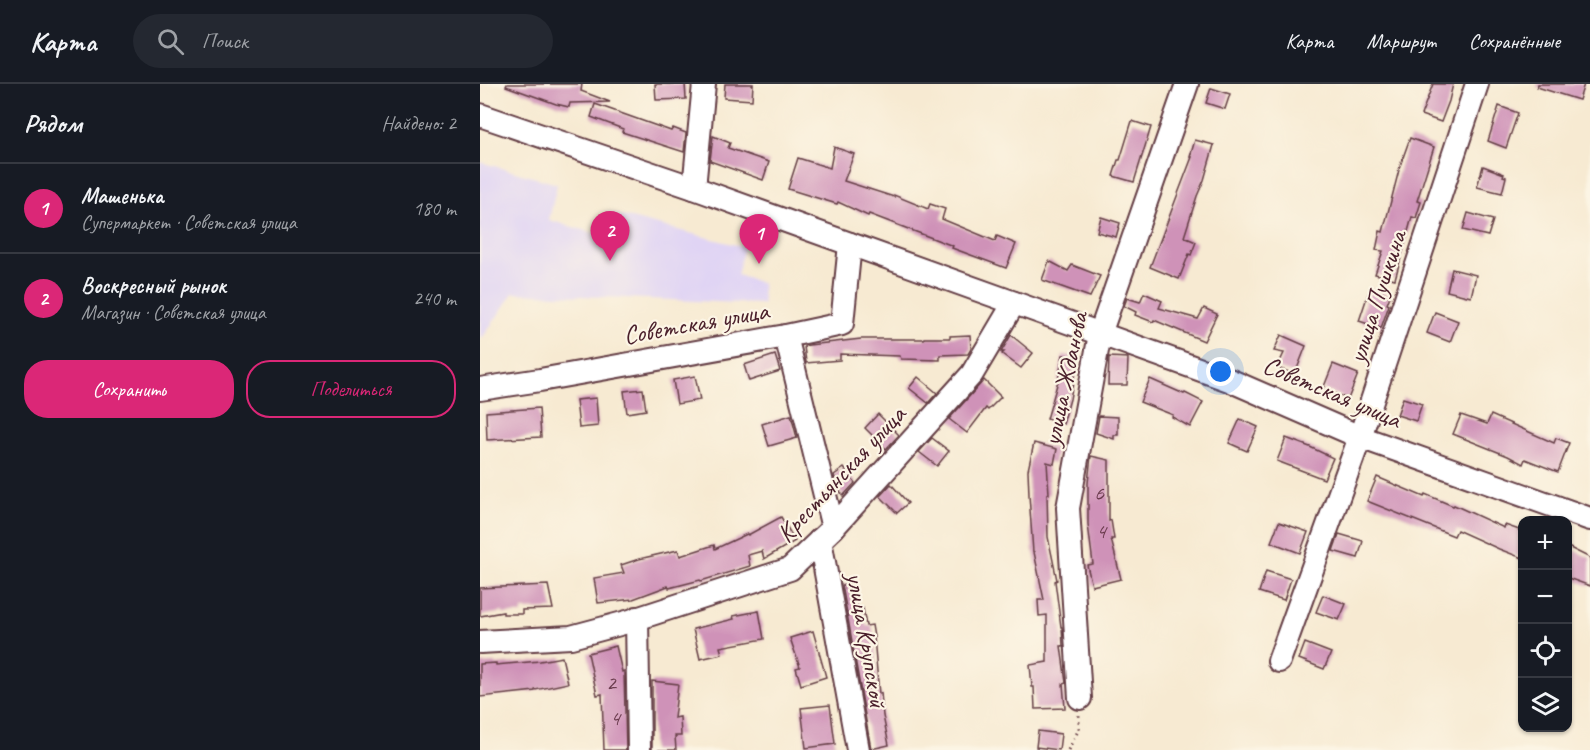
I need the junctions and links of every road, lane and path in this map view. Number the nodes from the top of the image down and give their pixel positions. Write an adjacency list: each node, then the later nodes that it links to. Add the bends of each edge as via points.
1 (704, 84): 5 (street)
2 (1187, 84): 8 (street, улица Жданова)
3 (1477, 84): 11 (street, улица Пушкина)
4 (480, 115): 5 (street, Советская улица)
5 (694, 188): 6 (street, Советская улица)
6 (850, 244): 7 (street, Советская улица); 9 (street, Советская улица, via 842,324)
7 (1014, 303): 8 (street, Советская улица); 13 (street, Крестьянская улица, via 972,374)
8 (1100, 334): 11 (street, Советская улица, via 1229,380); 17 (street, улица Жданова, via 1068,508)
9 (786, 336): 10 (street, Советская улица); 13 (street, улица Крупской)
10 (480, 389)
11 (1360, 437): 12 (street, Советская улица); 16 (street, улица Пушкина)
12 (1590, 519)
13 (826, 534): 14 (street, Крестьянская улица, via 790,569); 19 (street, улица Крупской)
14 (637, 618): 15 (street, Крестьянская улица, via 571,637); 18 (street)
15 (480, 642)
16 (1279, 662)
17 (1080, 698): 20 (path, via 1079,729)
18 (639, 750)
19 (858, 750)
20 (1068, 750)

